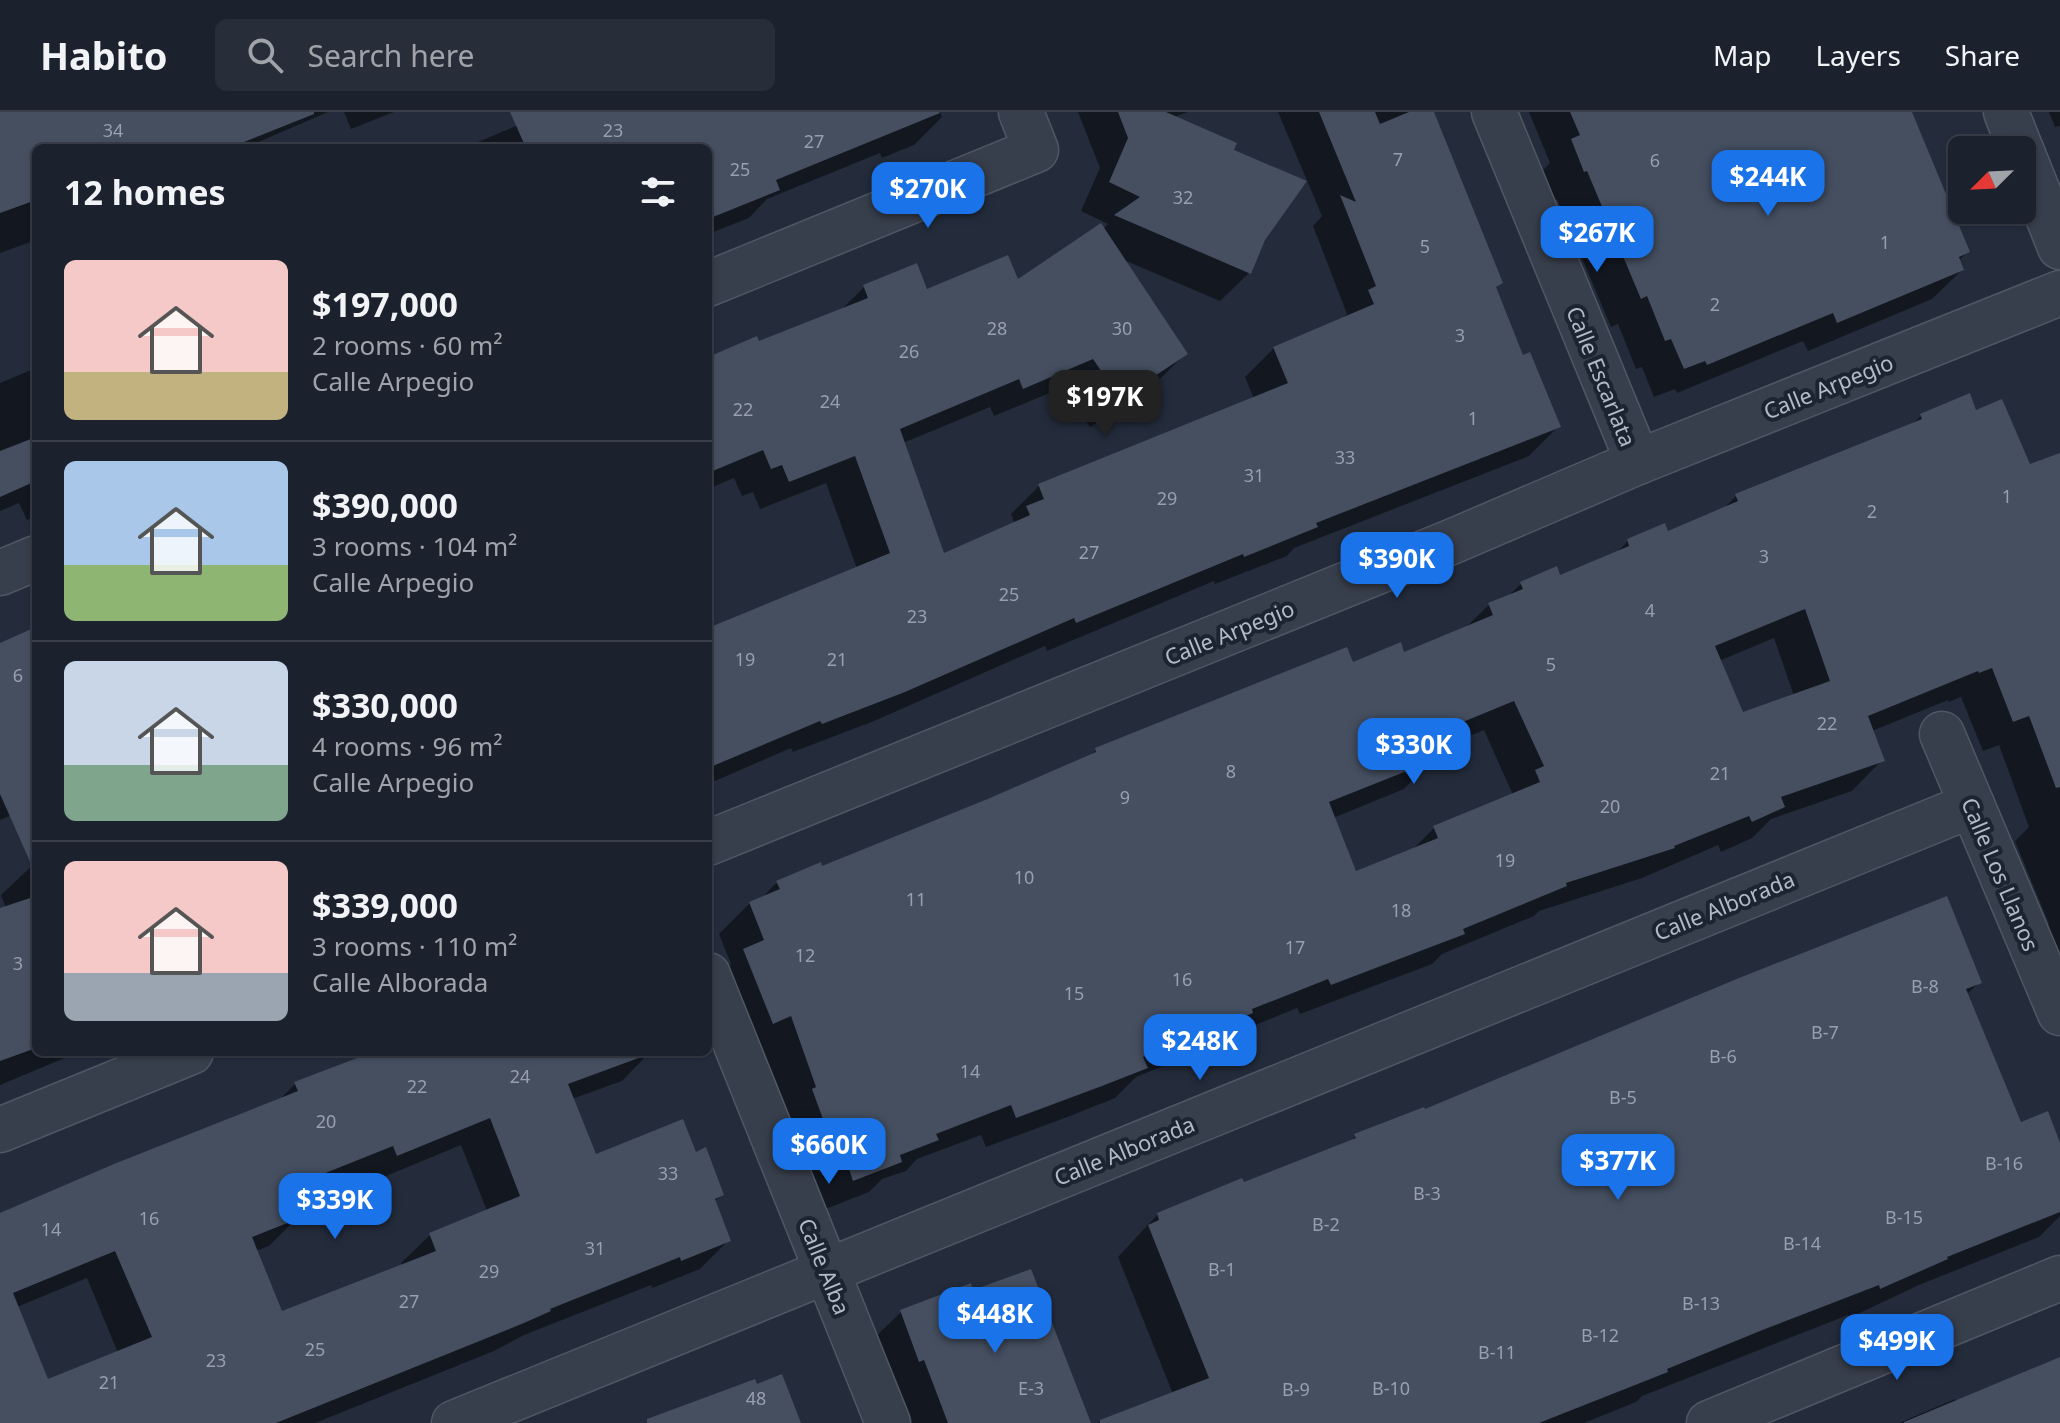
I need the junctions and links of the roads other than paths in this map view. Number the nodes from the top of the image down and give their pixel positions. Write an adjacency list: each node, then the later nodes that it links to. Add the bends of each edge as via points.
1 (1021, 112): 7 (street, via 1036,150)
2 (1494, 112): 9 (street, Calle Escarlata)
3 (2006, 112): 4 (street)
4 (2016, 136)
5 (2036, 186): 6 (street)
6 (2060, 247)
7 (712, 282)
8 (2060, 293): 9 (street, Calle Arpegio)
9 (1638, 462): 14 (street, Calle Arpegio)
10 (32, 560): 11 (street)
11 (0, 573)
12 (1942, 734): 13 (street, Calle Los Llanos)
13 (1972, 805): 16 (street, Calle Los Llanos); 19 (street, Calle Alborada)
14 (712, 841)
15 (712, 985): 19 (street, Calle Alba)
16 (2060, 1013)
17 (181, 1056): 18 (street)
18 (0, 1130)
19 (827, 1272): 21 (street, Calle Alborada); 22 (street, Calle Alba)
20 (2060, 1278): 23 (street)
21 (454, 1423)
22 (888, 1423)
23 (1709, 1423)

